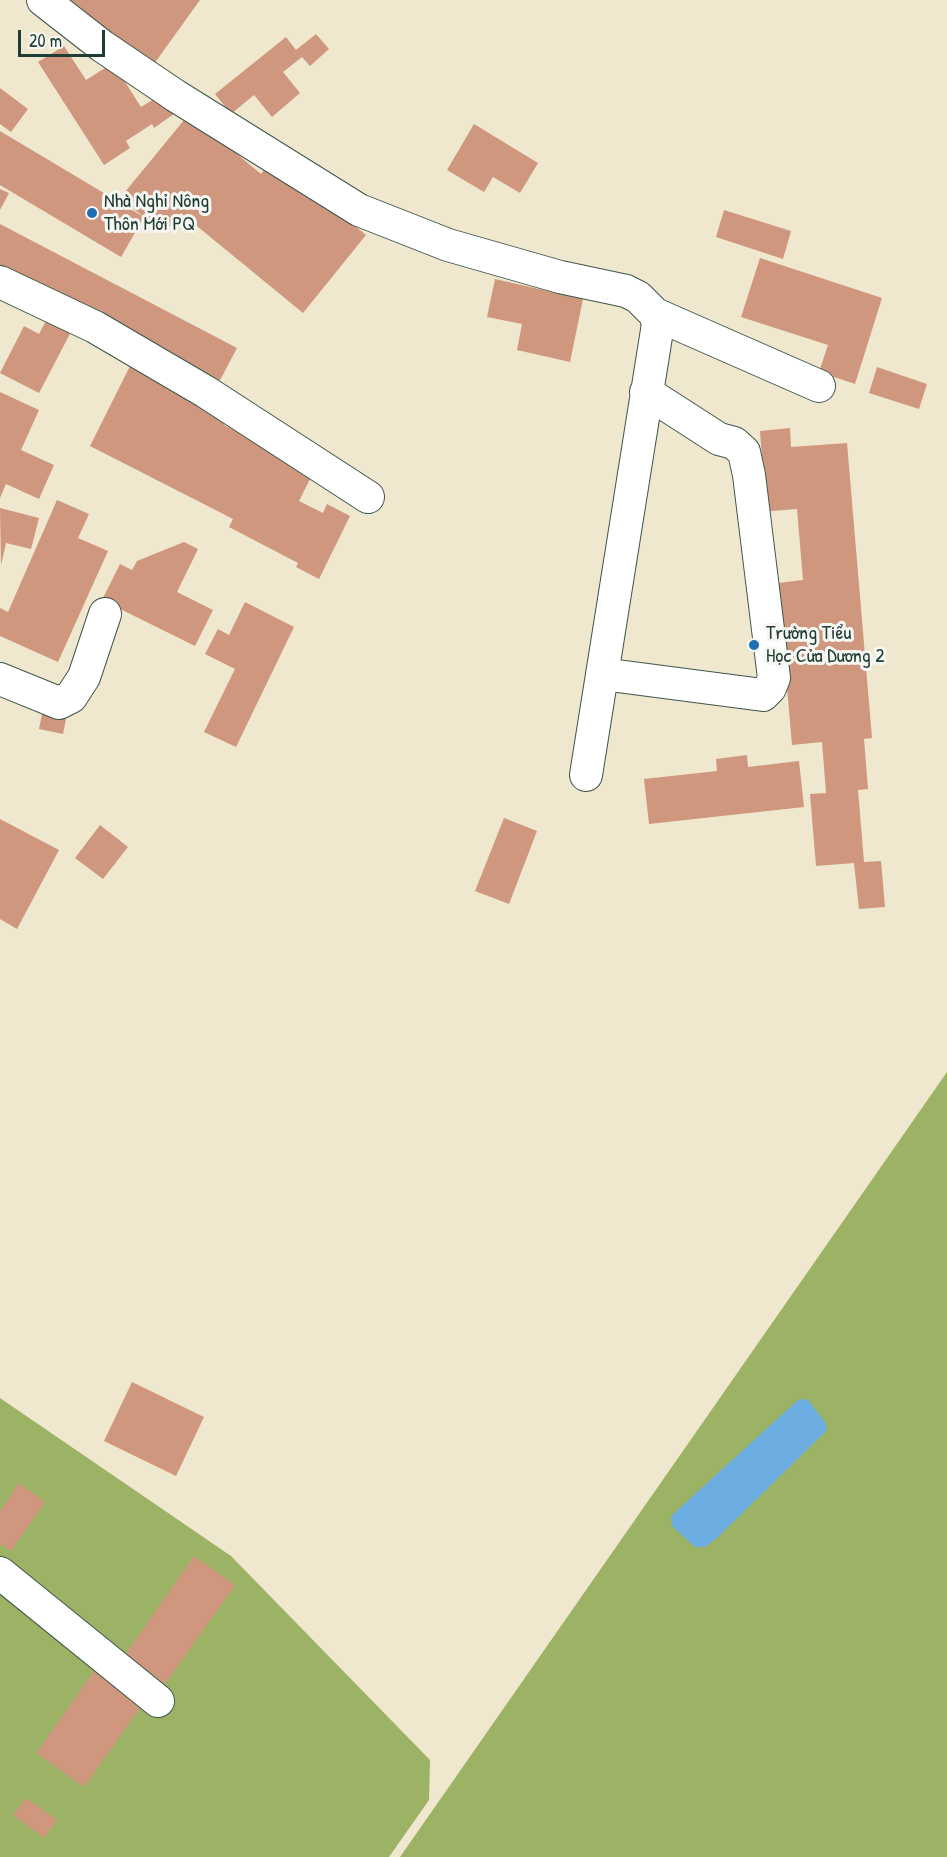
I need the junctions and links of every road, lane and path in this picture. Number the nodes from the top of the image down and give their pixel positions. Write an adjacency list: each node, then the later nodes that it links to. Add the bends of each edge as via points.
1 (43, 0): 3 (street, via 176,96 359,210 448,245 626,291)
2 (0, 282): 6 (street, via 95,327 206,392)
3 (655, 314): 4 (street); 5 (street, via 658,324)
4 (819, 386)
5 (646, 392): 8 (street); 8 (street, via 744,452 774,678 763,695)
6 (368, 497)
7 (105, 614): 9 (street, via 84,677 70,697 59,703 47,700)
8 (602, 674): 10 (street)
9 (0, 679)
10 (586, 775)
11 (0, 1573): 12 (street)
12 (158, 1701)

